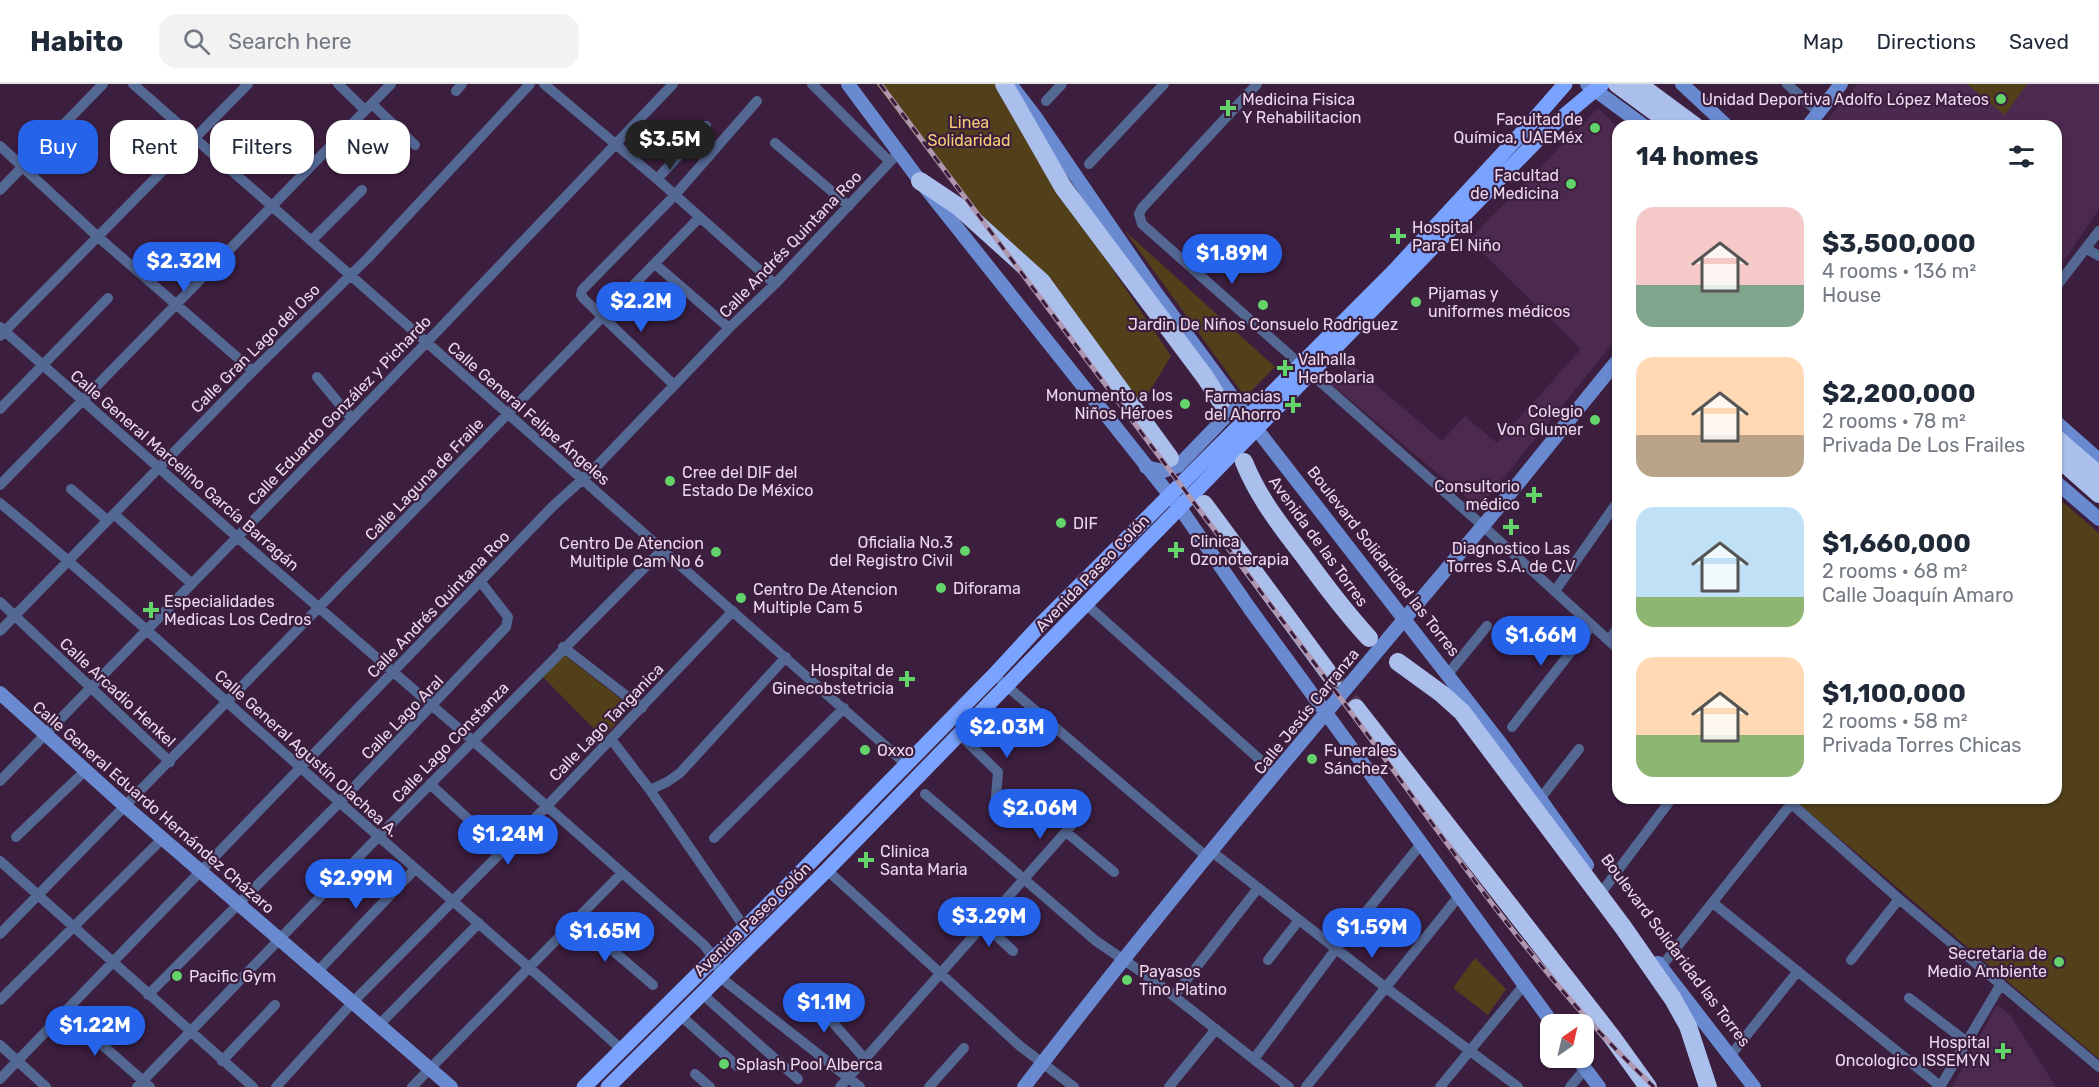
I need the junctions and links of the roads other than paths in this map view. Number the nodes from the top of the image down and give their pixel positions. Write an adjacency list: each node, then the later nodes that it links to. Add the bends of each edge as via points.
1 (103, 84): 27 (street)
2 (133, 84): 28 (street, Calle General Felipe Ángeles)
3 (248, 84): 35 (street)
4 (338, 84): 25 (street)
5 (391, 84): 25 (street)
6 (530, 84): 62 (street, Calle Gran Lago del Oso)
7 (544, 84): 38 (street)
8 (673, 84): 38 (street, Calle Eduardo González y Pichardo)
9 (812, 84): 41 (street)
10 (848, 84): 41 (main road)
11 (1004, 84): 78 (highway, Boulevard Solidaridad las Torres, via 1063,187 1205,377)
12 (1011, 84): 78 (main road, Boulevard Solidaridad las Torres)
13 (1062, 84): 24 (street)
14 (1164, 84): 43 (street)
15 (1565, 84): 61 (main road, Avenida Paseo Colón)
16 (1617, 84): 30 (highway)
17 (1638, 84): 31 (highway)
18 (1682, 84): 32 (main road)
19 (1787, 84): 26 (street)
20 (1841, 84): 26 (main road)
21 (1250, 86): 73 (street, via 1143,208 1139,218)
22 (1595, 86): 29 (main road); 61 (main road, Avenida Paseo Colón)
23 (758, 101): 51 (street)
24 (1046, 101)
25 (369, 107): 39 (street); 53 (street)
26 (1818, 112): 33 (main road)
27 (68, 120)
28 (174, 120)
29 (1637, 120)
30 (1666, 120)
31 (1687, 120)
32 (1721, 120)
33 (1812, 120)
34 (706, 126): 47 (street)
35 (198, 134)
36 (198, 142): 53 (street, Calle General Felipe Ángeles)
37 (775, 142): 52 (street)
38 (615, 143): 47 (street); 70 (street, Calle Eduardo González y Pichardo)
39 (415, 145)
40 (0, 146): 42 (street)
41 (895, 157): 48 (main road); 52 (street, Calle Andrés Quintana Roo)
42 (18, 163)
43 (1089, 164)
44 (18, 171): 49 (street)
45 (30, 174): 56 (street)
46 (159, 174): 56 (street)
47 (657, 179): 51 (street)
48 (920, 181): 85 (highway, via 959,207 1042,282); 90 (main road)
49 (0, 190)
50 (362, 190): 57 (street)
51 (675, 195): 54 (street); 67 (street, via 585,287 581,295)
52 (849, 206): 64 (street, Calle Andrés Quintana Roo)
53 (272, 207): 57 (street, Calle General Felipe Ángeles); 66 (street)
54 (700, 217): 60 (street, Calle Laguna de Fraile); 64 (street)
55 (2099, 231): 58 (street)
56 (98, 236): 66 (street); 69 (street)
57 (311, 241): 62 (street, Calle General Felipe Ángeles)
58 (2087, 249): 59 (street); 63 (street)
59 (2099, 256)
60 (655, 264): 67 (street, Calle Laguna de Fraile); 68 (street)
61 (1398, 274): 73 (main road, Avenida Paseo Colón)
62 (350, 276): 70 (street, Calle General Felipe Ángeles); 74 (street, Calle Gran Lago del Oso)
63 (2062, 280)
64 (775, 284): 68 (street, Calle Andrés Quintana Roo)
65 (108, 298): 71 (street)
66 (176, 305): 74 (street); 77 (street)
67 (602, 316): 76 (street); 80 (street, Calle Laguna de Fraile)
68 (729, 328): 76 (street, Calle Andrés Quintana Roo)
69 (2, 331): 71 (street, Calle General Marcelino García Barragán)
70 (426, 343): 80 (street, Calle General Felipe Ángeles); 81 (street, Calle Eduardo González y Pichardo)
71 (43, 365): 77 (street, Calle General Marcelino García Barragán); 79 (street)
72 (1612, 367): 104 (main road, Calle Jesús Carranza)
73 (1306, 369): 82 (main road, Avenida Paseo Colón); 104 (street)
74 (252, 371): 89 (street, Calle Gran Lago del Oso)
75 (317, 377): 81 (street)
76 (674, 385): 92 (street, Calle Andrés Quintana Roo)
77 (83, 400): 89 (street, Calle General Marcelino García Barragán); 93 (street)
78 (1230, 402): 82 (main road, Boulevard Solidaridad las Torres); 90 (main road, via 1178,466 1163,471)
79 (0, 409)
80 (507, 414): 92 (street, Calle General Felipe Ángeles); 113 (street, Calle Laguna de Fraile)
81 (352, 419): 105 (street, Calle Eduardo González y Pichardo)
82 (1253, 423): 96 (main road, Avenida Paseo Colón); 100 (main road, Avenida Paseo Colón); 116 (main road, Boulevard Solidaridad las Torres)
83 (2062, 427): 86 (main road)
84 (2062, 443): 91 (highway)
85 (1170, 458)
86 (2099, 460)
87 (2062, 461): 97 (highway)
88 (1244, 462): 124 (highway, Avenida de las Torres, via 1264,504)
89 (158, 467): 102 (street, Calle Gran Lago del Oso); 105 (street, Calle General Marcelino García Barragán)
90 (1146, 467): 96 (main road)
91 (2099, 475)
92 (581, 480): 106 (street, Calle General Felipe Ángeles); 108 (street, Calle Andrés Quintana Roo)
93 (0, 485)
94 (2062, 487): 103 (main road)
95 (71, 489): 102 (street)
96 (1169, 494): 100 (main road); 117 (main road, Avenida Paseo Colón)
97 (2099, 494)
98 (0, 503): 107 (street, Calle General Agustín Olachea A.)
99 (1204, 504): 133 (highway)
100 (1180, 508): 112 (main road, Avenida Paseo Colón); 142 (main road)
101 (1612, 510): 110 (street)
102 (111, 517): 107 (street, Calle Gran Lago del Oso); 109 (street)
103 (2099, 519)
104 (1483, 526): 110 (street); 116 (main road, Calle Jesús Carranza)
105 (237, 537): 109 (street, Calle Eduardo González y Pichardo); 113 (street, Calle General Marcelino García Barragán)
106 (662, 550): 114 (street, Calle General Felipe Ángeles); 127 (street, Calle Lago Constanza)
107 (69, 560): 115 (street, Calle Gran Lago del Oso); 120 (street, Calle General Agustín Olachea A.)
108 (480, 581): 130 (street, Calle Andrés Quintana Roo); 138 (street, Calle Lago Aral, via 508,617 506,627)
109 (192, 584): 120 (street, Calle Eduardo González y Pichardo)
110 (1555, 591): 118 (street)
111 (0, 602): 115 (street, Calle Arcadio Henkel)
112 (1087, 605): 122 (main road, Avenida Paseo Colón); 153 (street)
113 (319, 607): 130 (street, Calle General Marcelino García Barragán); 137 (street, Calle Laguna de Fraile)
114 (733, 611): 128 (street, Calle General Felipe Ángeles); 139 (street, Calle Lago Tanganica)
115 (15, 616): 121 (street, Calle Gran Lago del Oso); 135 (street, Calle Arcadio Henkel)
116 (1403, 619): 131 (main road, Boulevard Solidaridad las Torres); 142 (main road, Calle Jesús Carranza)
117 (1042, 623): 122 (main road); 132 (main road, Avenida Paseo Colón)
118 (1592, 625): 125 (street); 143 (street)
119 (1488, 626): 131 (street)
120 (147, 630): 135 (street, Calle Eduardo González y Pichardo); 137 (street, Calle General Agustín Olachea A.)
121 (0, 631)
122 (1056, 636): 134 (main road, Avenida Paseo Colón)
123 (1612, 636): 125 (street)
124 (1369, 638)
125 (1609, 641): 126 (street)
126 (1612, 644)
127 (563, 647): 139 (street); 147 (street, Calle Lago Constanza)
128 (786, 657): 140 (street, Calle General Felipe Ángeles); 156 (street, via 680,773)
129 (1398, 662): 274 (highway, Boulevard Solidaridad las Torres, via 1462,712 1623,927 1688,1026)
130 (393, 671): 138 (street, Calle General Marcelino García Barragán); 151 (street, Calle Andrés Quintana Roo)
131 (1448, 674): 158 (main road, Boulevard Solidaridad las Torres)
132 (994, 675): 134 (street); 150 (main road, Avenida Paseo Colón)
133 (1334, 679)
134 (1007, 686): 145 (main road, Avenida Paseo Colón); 174 (street)
135 (91, 687): 144 (street, Calle Eduardo González y Pichardo); 149 (street, Calle Arcadio Henkel)
136 (0, 693): 144 (main road, Calle General Eduardo Hernández Cházaro)
137 (227, 702): 149 (street, Calle Laguna de Fraile); 151 (street, Calle General Agustín Olachea A.)
138 (433, 706): 147 (street, Calle General Marcelino García Barragán); 159 (street, Calle Lago Aral)
139 (642, 708): 146 (street, Calle Lago Tanganica)
140 (844, 708): 150 (street, Calle General Felipe Ángeles); 171 (street)
141 (1356, 708): 273 (highway)
142 (1326, 714): 153 (main road, Calle Jesús Carranza); 172 (main road)
143 (1512, 727)
144 (45, 734): 152 (main road, Calle General Eduardo Hernández Cházaro); 154 (street, Calle Eduardo González y Pichardo)
145 (960, 735): 165 (street, via 998,772); 177 (main road, Avenida Paseo Colón)
146 (610, 739): 156 (street); 163 (street, Calle Lago Tanganica)
147 (472, 740): 155 (street, Calle Lago Constanza); 163 (street, Calle General Marcelino García Barragán)
148 (1579, 749): 158 (street)
149 (170, 762): 164 (street, Calle Arcadio Henkel)
150 (906, 764): 182 (main road, Avenida Paseo Colón)
151 (301, 768): 159 (street, Calle General Agustín Olachea A.); 178 (street, Calle Andrés Quintana Roo)
152 (86, 770): 164 (main road, Calle General Eduardo Hernández Cházaro); 168 (street)
153 (1276, 774): 174 (main road, Calle Jesús Carranza)
154 (0, 781)
155 (430, 784): 169 (street, Calle Lago Constanza); 173 (street)
156 (650, 790): 197 (street)
157 (925, 794): 181 (street)
158 (1540, 798): 184 (main road, Boulevard Solidaridad las Torres)
159 (340, 802): 169 (street, Calle General Agustín Olachea A.); 191 (street, Calle Lago Aral)
160 (1668, 804): 184 (street)
161 (1786, 804): 190 (street)
162 (1791, 804): 188 (street)
163 (547, 806): 173 (street, Calle Lago Tanganica); 180 (street, Calle General Marcelino García Barragán)
164 (126, 807): 170 (main road, Calle General Eduardo Hernández Cházaro); 185 (street, Calle Arcadio Henkel)
165 (995, 807)
166 (1078, 818): 167 (street)
167 (1066, 832): 179 (street); 181 (street)
168 (16, 837)
169 (378, 837): 176 (street, Calle General Agustín Olachea A.); 199 (street, Calle Lago Constanza)
170 (163, 838): 178 (main road, Calle General Eduardo Hernández Cházaro); 196 (street)
171 (714, 838)
172 (1421, 844): 186 (main road); 200 (street)
173 (503, 851): 189 (street, Calle Lago Tanganica)
174 (1209, 854): 183 (street); 203 (main road, Calle Jesús Carranza)
175 (0, 861): 185 (street)
176 (415, 869): 189 (street, Calle General Agustín Olachea A.); 209 (street)
177 (827, 870): 187 (main road, Avenida Paseo Colón); 211 (street)
178 (202, 872): 191 (main road, Calle General Eduardo Hernández Cházaro); 206 (street, Calle Andrés Quintana Roo)
179 (1114, 872)
180 (622, 873): 192 (street); 202 (street, Calle General Marcelino García Barragán)
181 (1024, 880): 195 (street); 203 (street)
182 (786, 887): 187 (main road); 197 (main road, Avenida Paseo Colón)
183 (1258, 888): 193 (street); 220 (street)
184 (1604, 889): 208 (main road, Boulevard Solidaridad las Torres)
185 (38, 896): 196 (street); 198 (street, Calle Arcadio Henkel)
186 (1459, 896): 215 (main road); 216 (street)
187 (799, 899): 212 (main road, Avenida Paseo Colón)
188 (1899, 899): 205 (street); 213 (street)
189 (453, 900): 194 (street, Calle General Agustín Olachea A.); 223 (street, Calle Lago Tanganica)
190 (1713, 903): 208 (street); 210 (street)
191 (239, 904): 199 (main road, Calle General Eduardo Hernández Cházaro); 219 (street, Calle Lago Aral)
192 (576, 919): 207 (street); 214 (street)
193 (1299, 920): 200 (street); 204 (street)
194 (479, 923): 207 (street, Calle General Agustín Olachea A.); 228 (street)
195 (984, 924): 201 (street); 211 (street)
196 (73, 927): 206 (street); 222 (street)
197 (745, 928): 202 (main road, Avenida Paseo Colón)
198 (0, 934)
199 (281, 940): 209 (main road, Calle General Eduardo Hernández Cházaro); 230 (street, Calle Lago Constanza)
200 (1336, 949): 216 (street); 238 (street)
201 (1013, 951)
202 (714, 957): 212 (street, Calle General Marcelino García Barragán); 234 (main road, Avenida Paseo Colón)
203 (1123, 960): 220 (street); 241 (main road, Calle Jesús Carranza)
204 (1268, 960)
205 (1851, 960)
206 (113, 962): 219 (street); 225 (street, Calle Andrés Quintana Roo)
207 (530, 966): 234 (street, Calle General Agustín Olachea A.); 244 (street)
208 (1661, 967): 236 (main road, Boulevard Solidaridad las Torres)
209 (318, 971): 223 (main road, Calle General Eduardo Hernández Cházaro)
210 (1798, 971): 236 (street); 253 (street)
211 (940, 973): 237 (street); 241 (street)
212 (720, 976): 218 (main road, Avenida Paseo Colón); 248 (street)
213 (2001, 984): 231 (street); 243 (street)
214 (652, 985)
215 (1524, 985): 226 (main road); 235 (street)
216 (1385, 987): 235 (street); 268 (street)
217 (804, 990): 237 (street)
218 (701, 993): 227 (main road, Avenida Paseo Colón); 250 (street)
219 (148, 994): 230 (street)
220 (1174, 996): 229 (street)
221 (1909, 998): 231 (street)
222 (0, 1000)
223 (353, 1002): 228 (main road, Calle General Eduardo Hernández Cházaro); 256 (street, Calle Lago Tanganica)
224 (275, 1005): 240 (street)
225 (65, 1011): 239 (street, Calle Andrés Quintana Roo); 251 (street)
226 (1546, 1014)
227 (680, 1015): 242 (street); 252 (main road, Avenida Paseo Colón)
228 (379, 1025): 244 (main road, Calle General Eduardo Hernández Cházaro)
229 (1216, 1029): 238 (street); 266 (street)
230 (189, 1032): 240 (street); 251 (street, Calle Lago Constanza)
231 (1967, 1042): 253 (street)
232 (0, 1045): 239 (street)
233 (964, 1048): 263 (street)
234 (621, 1049): 259 (main road, Avenida Paseo Colón)
235 (1470, 1050): 269 (street); 270 (street)
236 (1730, 1056): 275 (main road, Boulevard Solidaridad las Torres)
237 (866, 1059): 248 (street)
238 (1254, 1059): 267 (street)
239 (17, 1061): 249 (street, Calle Andrés Quintana Roo); 254 (street)
240 (222, 1061): 255 (street)
241 (1042, 1064): 264 (main road, Calle Jesús Carranza); 265 (street)
242 (737, 1066)
243 (2099, 1067)
244 (430, 1068): 257 (street); 258 (main road, Calle General Eduardo Hernández Cházaro)
245 (1579, 1068): 271 (street)
246 (1585, 1068): 272 (main road)
247 (695, 1074): 260 (street)
248 (848, 1078): 261 (street); 262 (street)
249 (0, 1079)
250 (798, 1079)
251 (143, 1085)
252 (611, 1086)
253 (1940, 1086)
254 (46, 1087)
255 (253, 1087)
256 (276, 1087)
257 (412, 1087)
258 (451, 1087)
259 (584, 1087)
260 (710, 1087)
261 (840, 1087)
262 (860, 1087)
263 (929, 1087)
264 (1024, 1087)
265 (1074, 1087)
266 (1169, 1087)
267 (1289, 1087)
268 (1305, 1087)
269 (1440, 1087)
270 (1518, 1087)
271 (1570, 1087)
272 (1599, 1087)
273 (1648, 1087)
274 (1708, 1087)
275 (1754, 1087)

